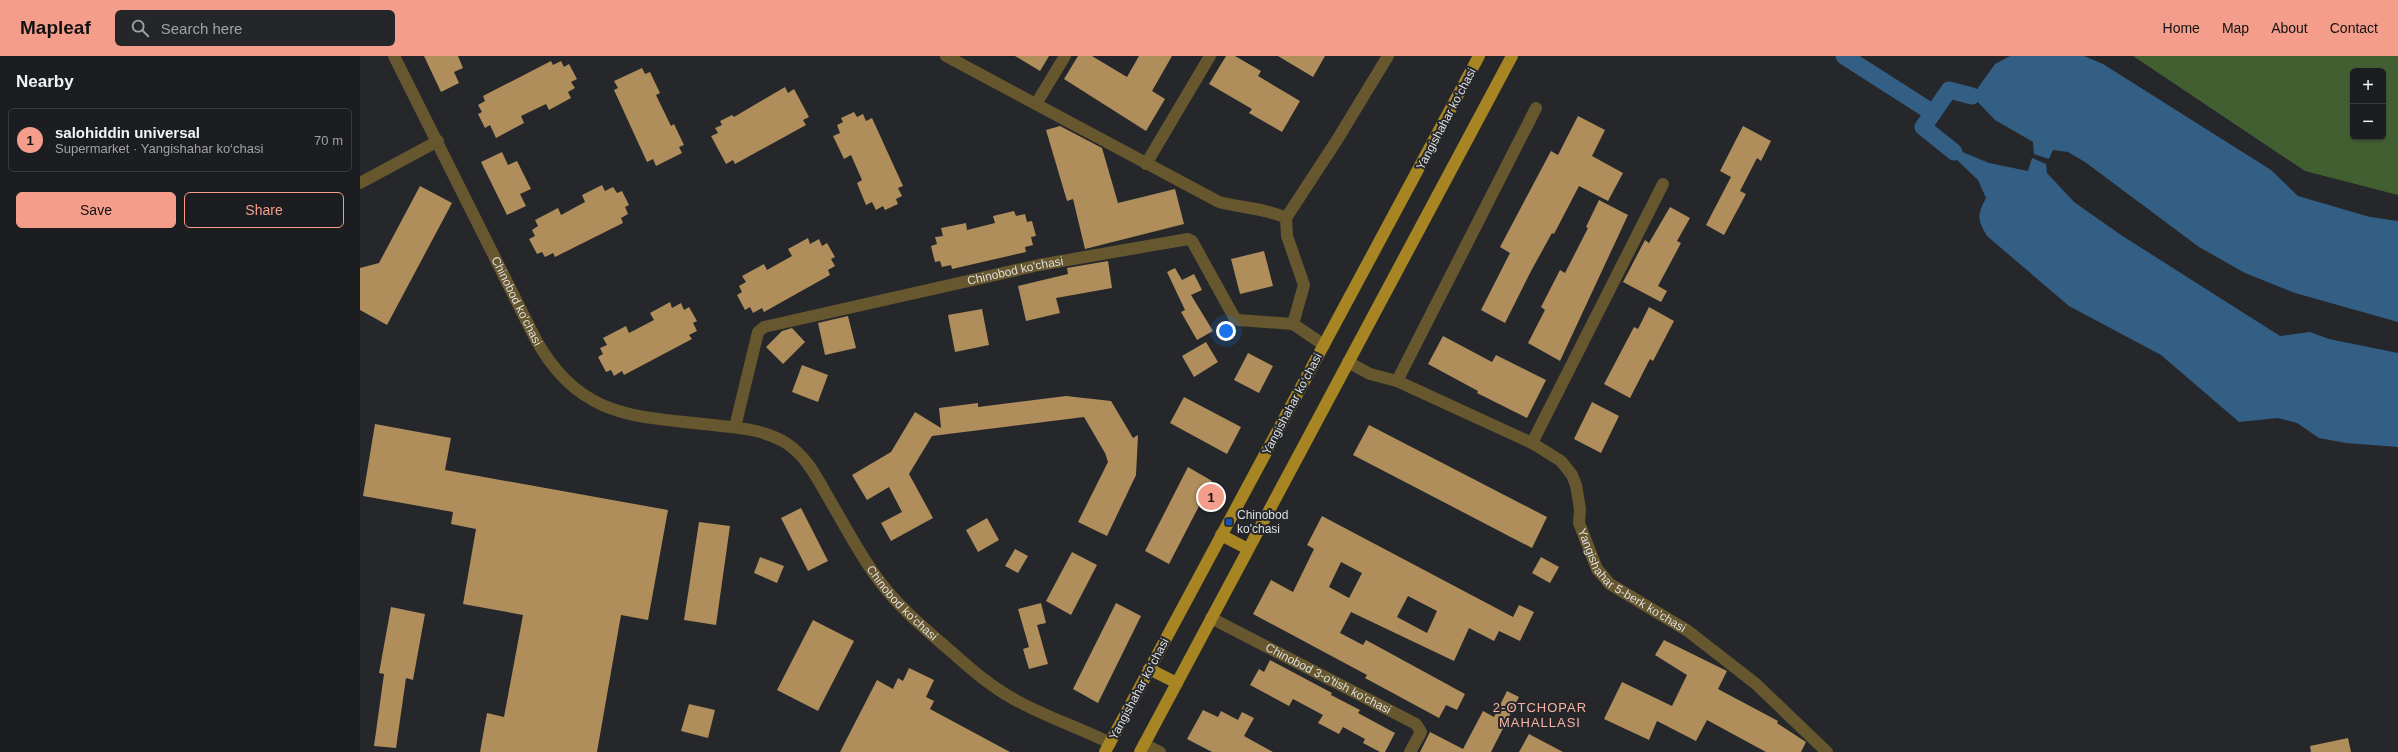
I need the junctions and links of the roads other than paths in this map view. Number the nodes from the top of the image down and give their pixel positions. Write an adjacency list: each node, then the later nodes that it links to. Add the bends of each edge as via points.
1 (394, 56): 10 (street, Chinobod ko'chasi)
2 (946, 56): 8 (street)
3 (1065, 56): 8 (street)
4 (1210, 56): 11 (street)
5 (1388, 56): 14 (street, via 1338,140)
6 (1479, 56): 16 (main road, Yangishahar ko‘chasi)
7 (1512, 56): 17 (main road)
8 (1036, 104): 11 (street)
9 (1536, 108): 18 (street)
10 (438, 141): 12 (street); 19 (street, Chinobod ko'chasi, via 538,343 553,368 569,385 592,401 622,412)
11 (1146, 164): 14 (street, via 1218,202 1240,208 1263,209)
12 (360, 183)
13 (1663, 184): 20 (street)
14 (1286, 218): 15 (street, via 1287,236 1304,286)
15 (1293, 324): 16 (street, Chinobod ko'chasi); 19 (street, Chinobod ko'chasi, via 1238,320 1234,317 1192,240 1076,257 764,327 758,332)
16 (1324, 345): 21 (main road, Yangishahar ko‘chasi)
17 (1348, 362): 18 (street, Yangishahar 5-berk ko'chasi, via 1370,374); 22 (main road)
18 (1397, 381): 20 (street, Yangishahar 5-berk ko'chasi)
19 (735, 427): 26 (street, Chinobod ko'chasi, via 772,436 801,455 881,584 912,618 980,676 1024,705)
20 (1532, 443): 30 (street, Yangishahar 5-berk ko'chasi, via 1561,461 1572,475 1580,509 1579,523 1602,577 1688,631 1750,679)
21 (1221, 535): 22 (main road); 24 (main road, Yangishahar ko‘chasi)
22 (1248, 549): 23 (main road)
23 (1211, 618): 25 (main road); 29 (street, Chinobod 3-o'tish ko'chasi, via 1416,724 1421,732)
24 (1149, 670): 25 (main road); 26 (main road, Yangishahar ko‘chasi)
25 (1176, 683): 27 (main road)
26 (1107, 747)
27 (1142, 748): 28 (street)
28 (1160, 752)
29 (1410, 752)
30 (1828, 752)

